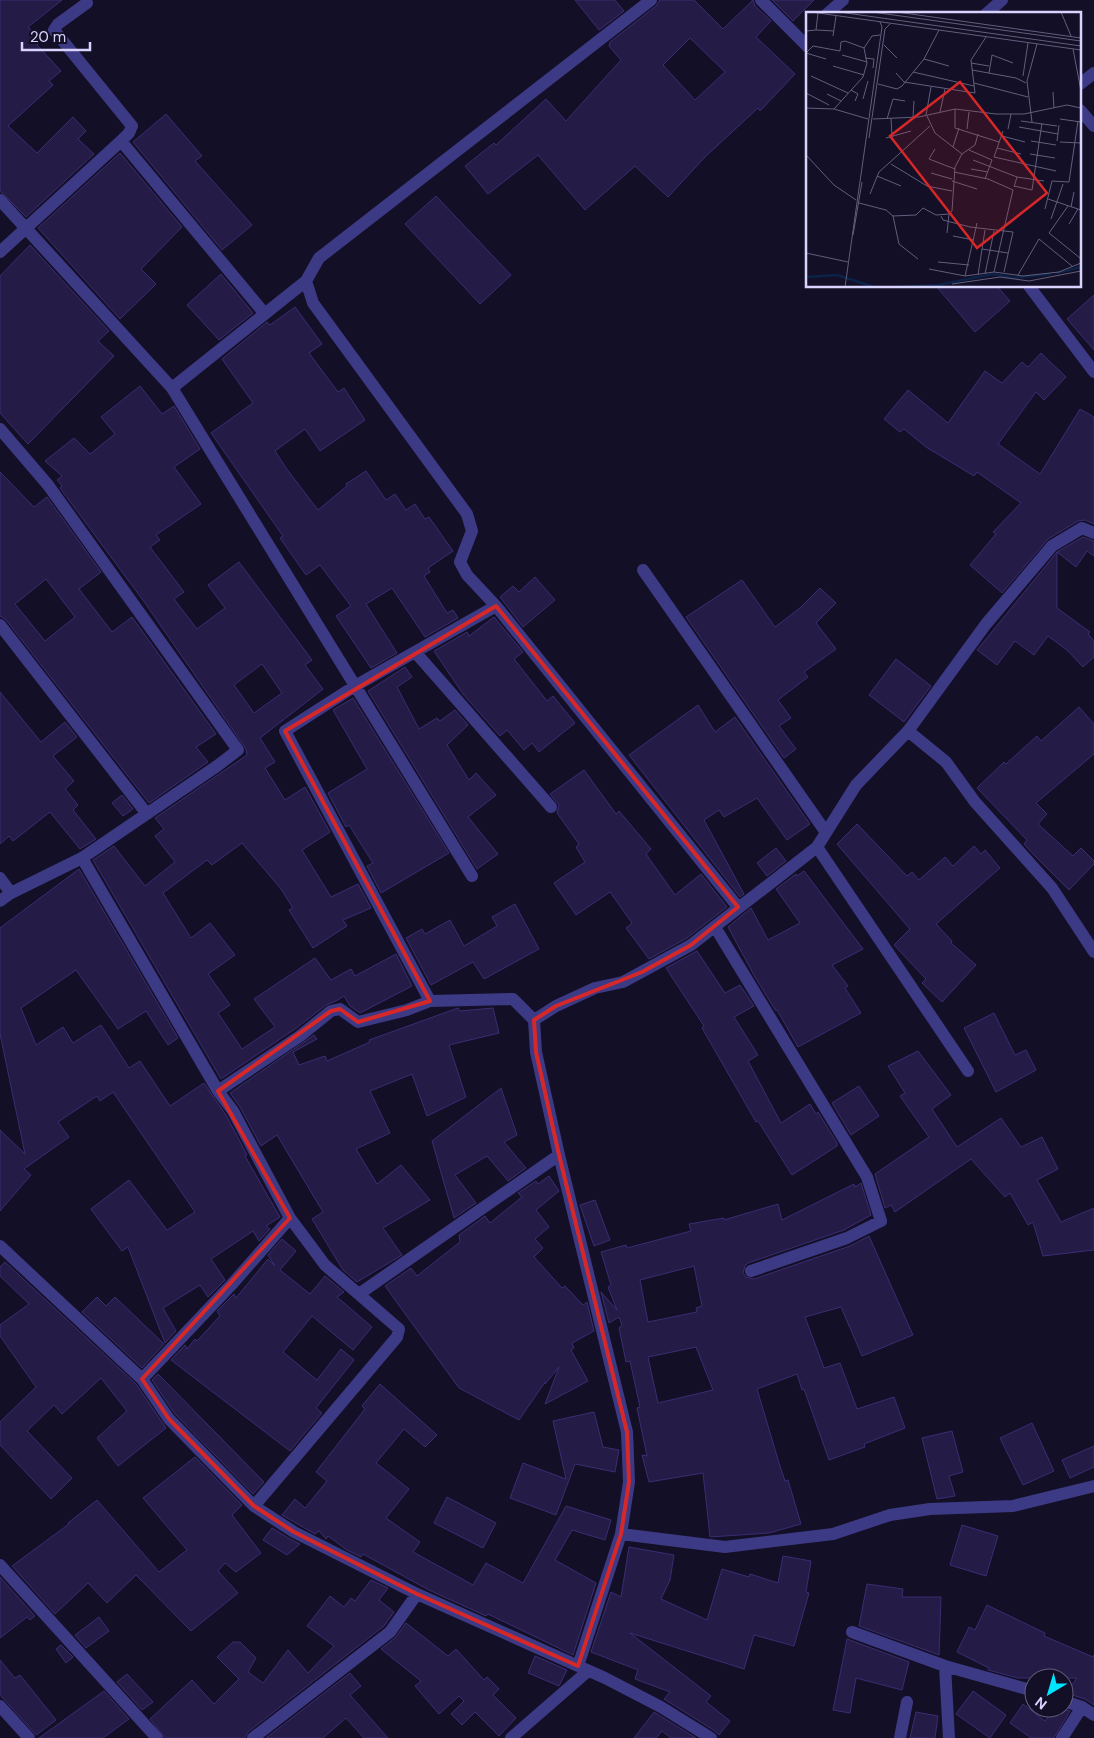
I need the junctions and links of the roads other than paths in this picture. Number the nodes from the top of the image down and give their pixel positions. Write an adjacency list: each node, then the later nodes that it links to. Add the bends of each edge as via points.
1 (651, 0): 17 (street, via 319,258)
2 (761, 0): 8 (street)
3 (843, 0): 6 (street)
4 (1002, 0): 7 (street)
5 (87, 2): 13 (street, via 54,30 132,126)
6 (830, 12)
7 (988, 12)
8 (805, 39)
9 (1094, 73): 10 (street)
10 (1082, 82)
11 (1082, 112): 12 (street)
12 (1094, 126)
13 (121, 140): 15 (street); 19 (street)
14 (0, 200): 15 (street)
15 (26, 228): 16 (street); 21 (street)
16 (0, 252)
17 (306, 281): 19 (street); 25 (street, via 313,303 467,514 472,531 460,562 467,576)
18 (1031, 288): 20 (street)
19 (265, 314): 21 (street)
20 (1094, 372)
21 (172, 388): 28 (street)
22 (0, 429): 31 (street, via 48,485 238,750)
23 (1094, 533): 29 (street, via 1082,528 1052,546 986,624)
24 (642, 570): 32 (street)
25 (496, 606): 27 (street); 39 (street)
26 (0, 626): 31 (street)
27 (416, 652): 28 (street); 30 (street)
28 (355, 686): 35 (street); 42 (street, via 285,731)
29 (908, 731): 32 (street, via 856,785); 41 (street, via 946,762 975,802 1052,888)
30 (551, 807)
31 (147, 814): 34 (street)
32 (825, 831): 33 (street)
33 (817, 847): 39 (street); 44 (street)
34 (82, 858): 37 (street); 45 (street)
35 (472, 876)
36 (0, 878): 37 (street)
37 (11, 892): 38 (street)
38 (0, 901)
39 (738, 907): 40 (street)
40 (715, 927): 43 (street, via 691,945 623,982 595,988); 49 (street, via 867,1177 881,1221 847,1238)
41 (1094, 952)
42 (430, 1001): 43 (street, via 513,999); 45 (street, via 358,1022 340,1009 331,1011)
43 (534, 1020): 46 (street, via 536,1052)
44 (968, 1071)
45 (218, 1091): 47 (street, via 233,1111)
46 (559, 1155): 50 (street); 54 (street, via 627,1432 629,1482)
47 (290, 1218): 50 (street, via 325,1265); 51 (street)
48 (0, 1246): 51 (street)
49 (751, 1272)
50 (359, 1294): 53 (street, via 398,1329 397,1338)
51 (142, 1379): 53 (street, via 169,1419)
52 (1094, 1486): 54 (street, via 1013,1506 922,1510 890,1515 833,1534 725,1547)
53 (254, 1506): 56 (street, via 294,1532)
54 (621, 1534): 59 (street)
55 (0, 1565): 67 (street)
56 (416, 1594): 59 (street); 68 (street, via 390,1632)
57 (852, 1632): 58 (street)
58 (945, 1666): 60 (street); 72 (street)
59 (583, 1668): 69 (street); 70 (street, via 661,1707)
60 (1024, 1688)
61 (907, 1702): 71 (street)
62 (1074, 1704): 64 (street)
63 (0, 1706): 66 (street)
64 (1082, 1707): 65 (street); 73 (street)
65 (1094, 1715)
66 (28, 1738)
67 (157, 1738)
68 (254, 1738)
69 (511, 1738)
70 (711, 1738)
71 (900, 1738)
72 (949, 1738)
73 (1062, 1738)

